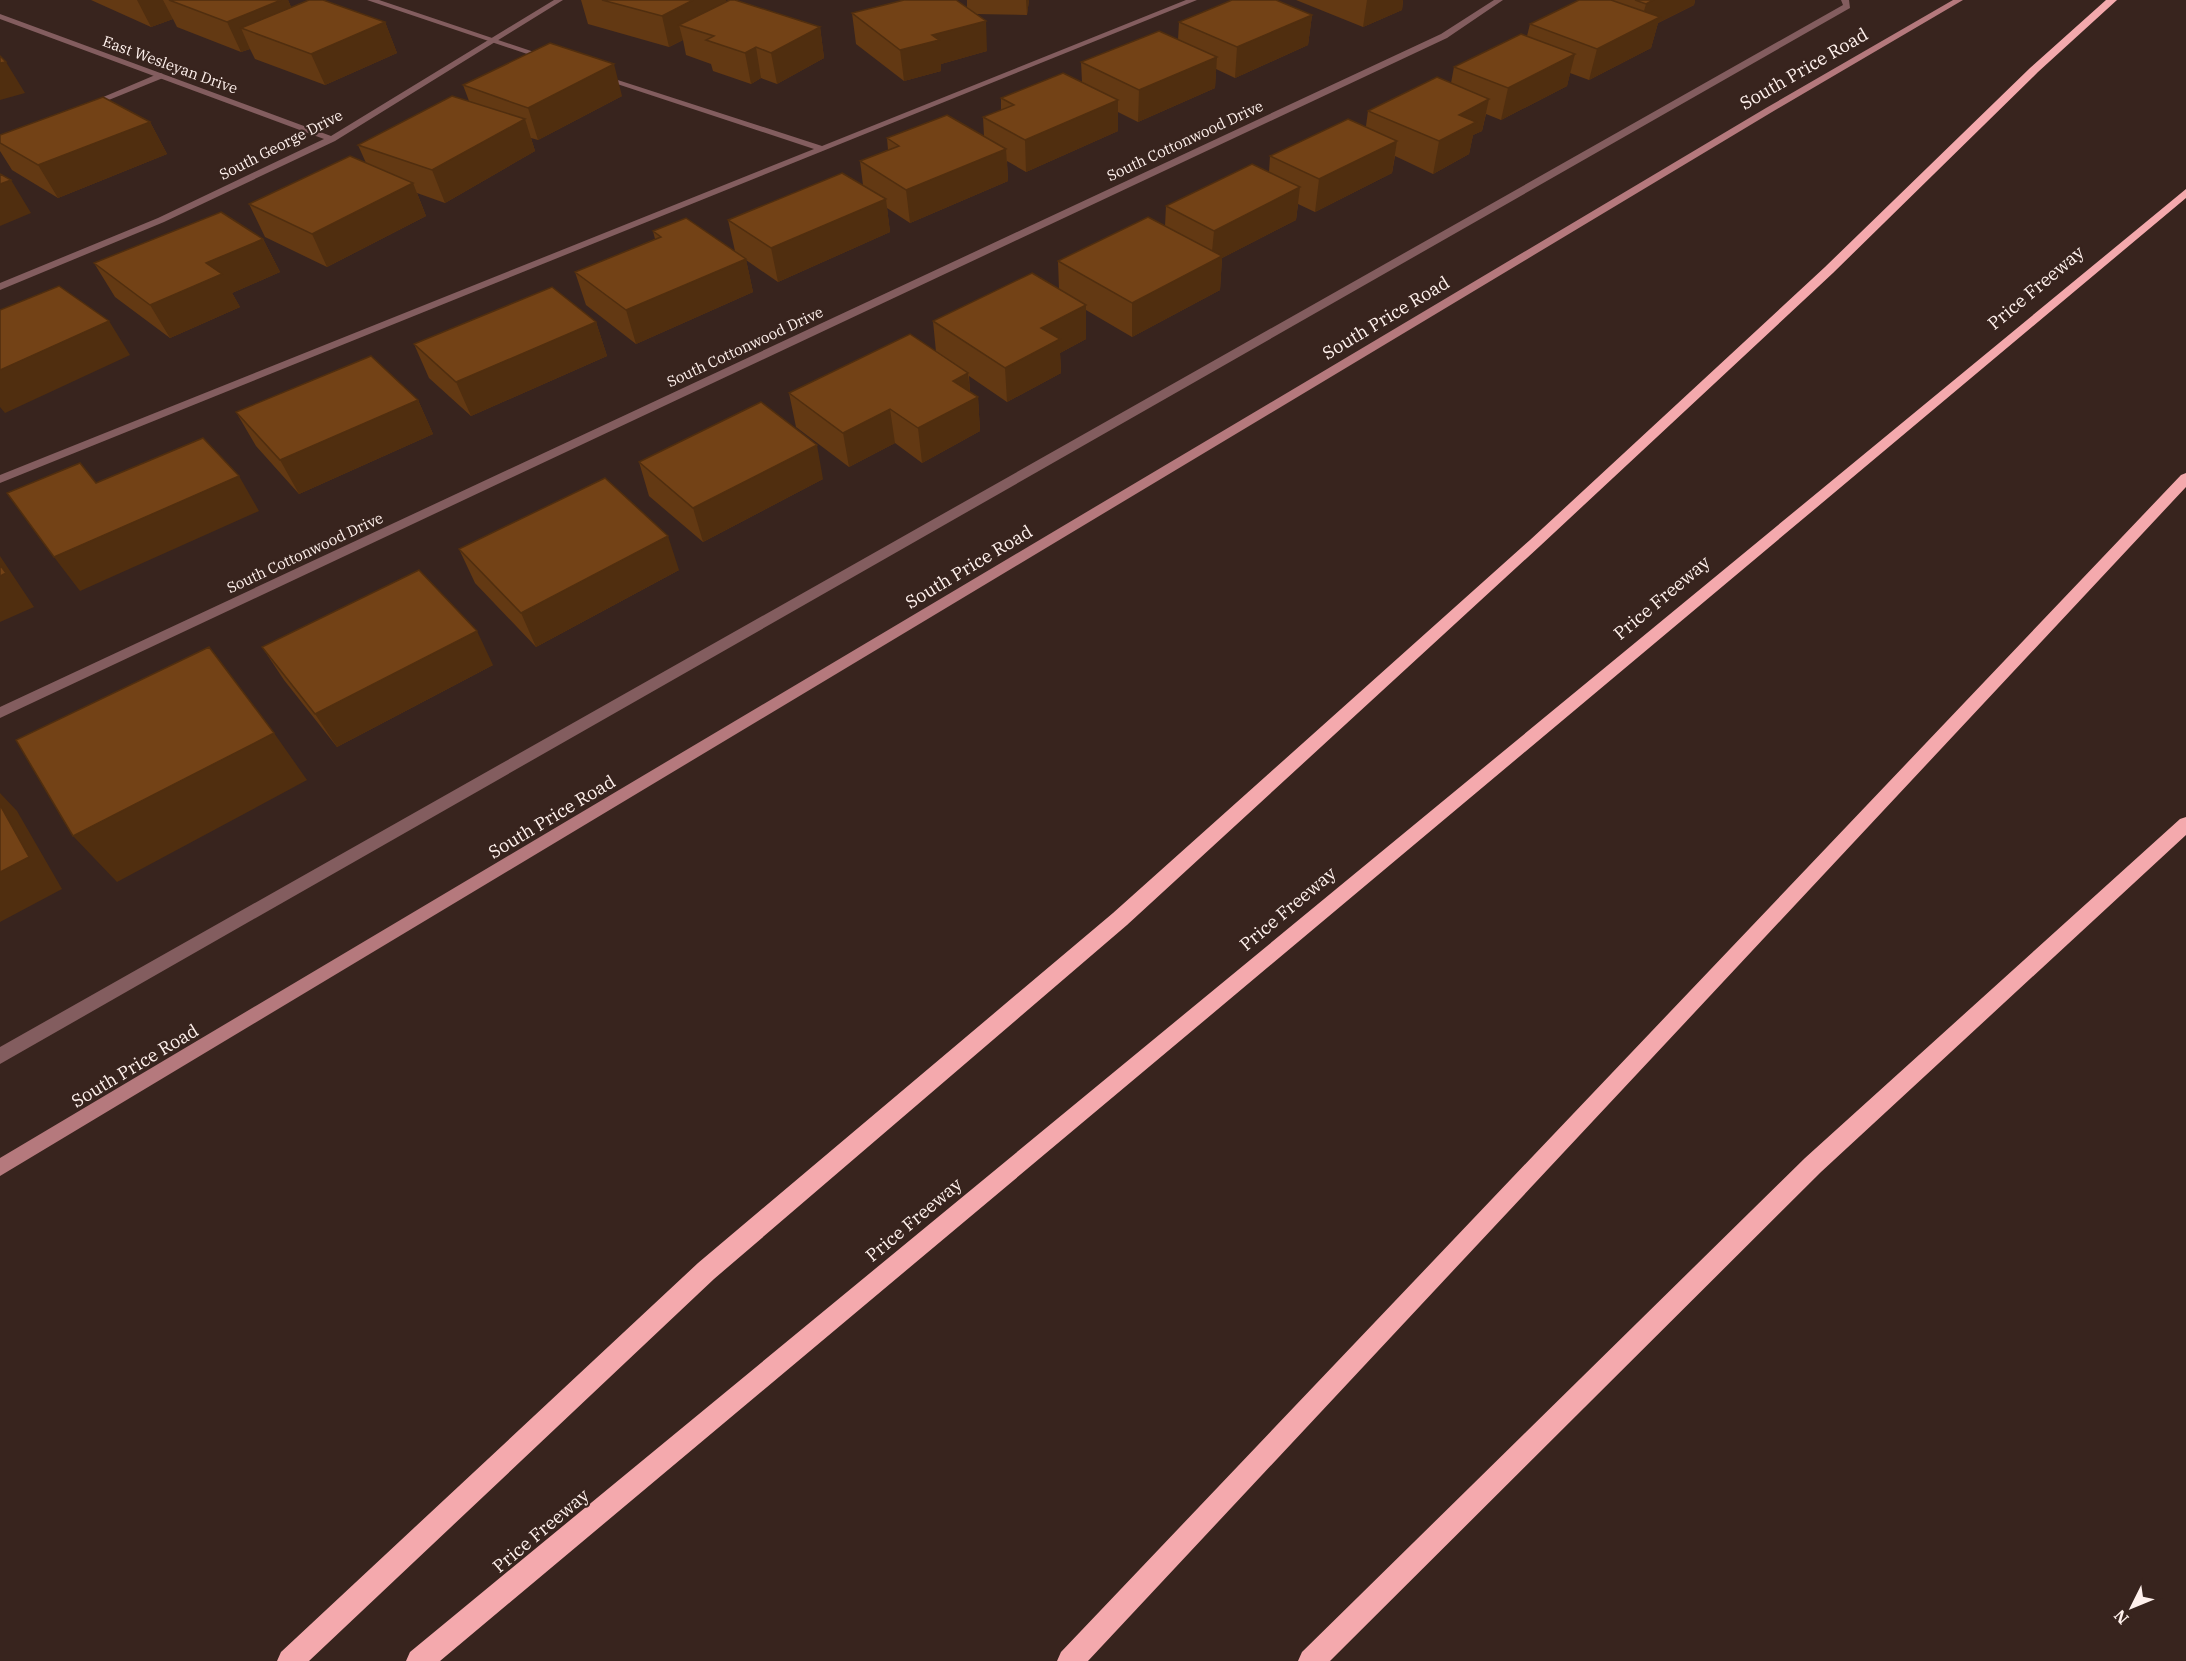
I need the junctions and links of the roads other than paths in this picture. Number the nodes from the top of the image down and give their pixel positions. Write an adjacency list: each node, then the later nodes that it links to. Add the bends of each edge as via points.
1 (371, 0): 9 (street)
2 (559, 0): 9 (street, South George Drive)
3 (1193, 0): 15 (street)
4 (1499, 0): 20 (street, South Cottonwood Drive, via 1444,36)
5 (1845, 0): 22 (street, via 1847,6)
6 (1959, 0): 23 (main road, South Price Road, via 1758,116)
7 (2112, 0): 24 (highway, via 1509,567 1120,919 706,1271)
8 (0, 16): 12 (street, East Wesleyan Drive)
9 (493, 39): 10 (street); 14 (street, South George Drive)
10 (564, 63)
11 (587, 71): 15 (street)
12 (160, 76): 13 (street); 14 (street, East Wesleyan Drive)
13 (76, 110)
14 (332, 139): 17 (street, South George Drive, via 161,220)
15 (823, 149): 19 (street)
16 (2186, 192): 25 (highway, Price Freeway)
17 (0, 287)
18 (2186, 478): 26 (highway)
19 (0, 479)
20 (0, 713)
21 (2186, 824): 27 (highway, via 1813,1165)
22 (0, 1056)
23 (0, 1168)
24 (290, 1661)
25 (419, 1661)
26 (1070, 1661)
27 (1311, 1661)

